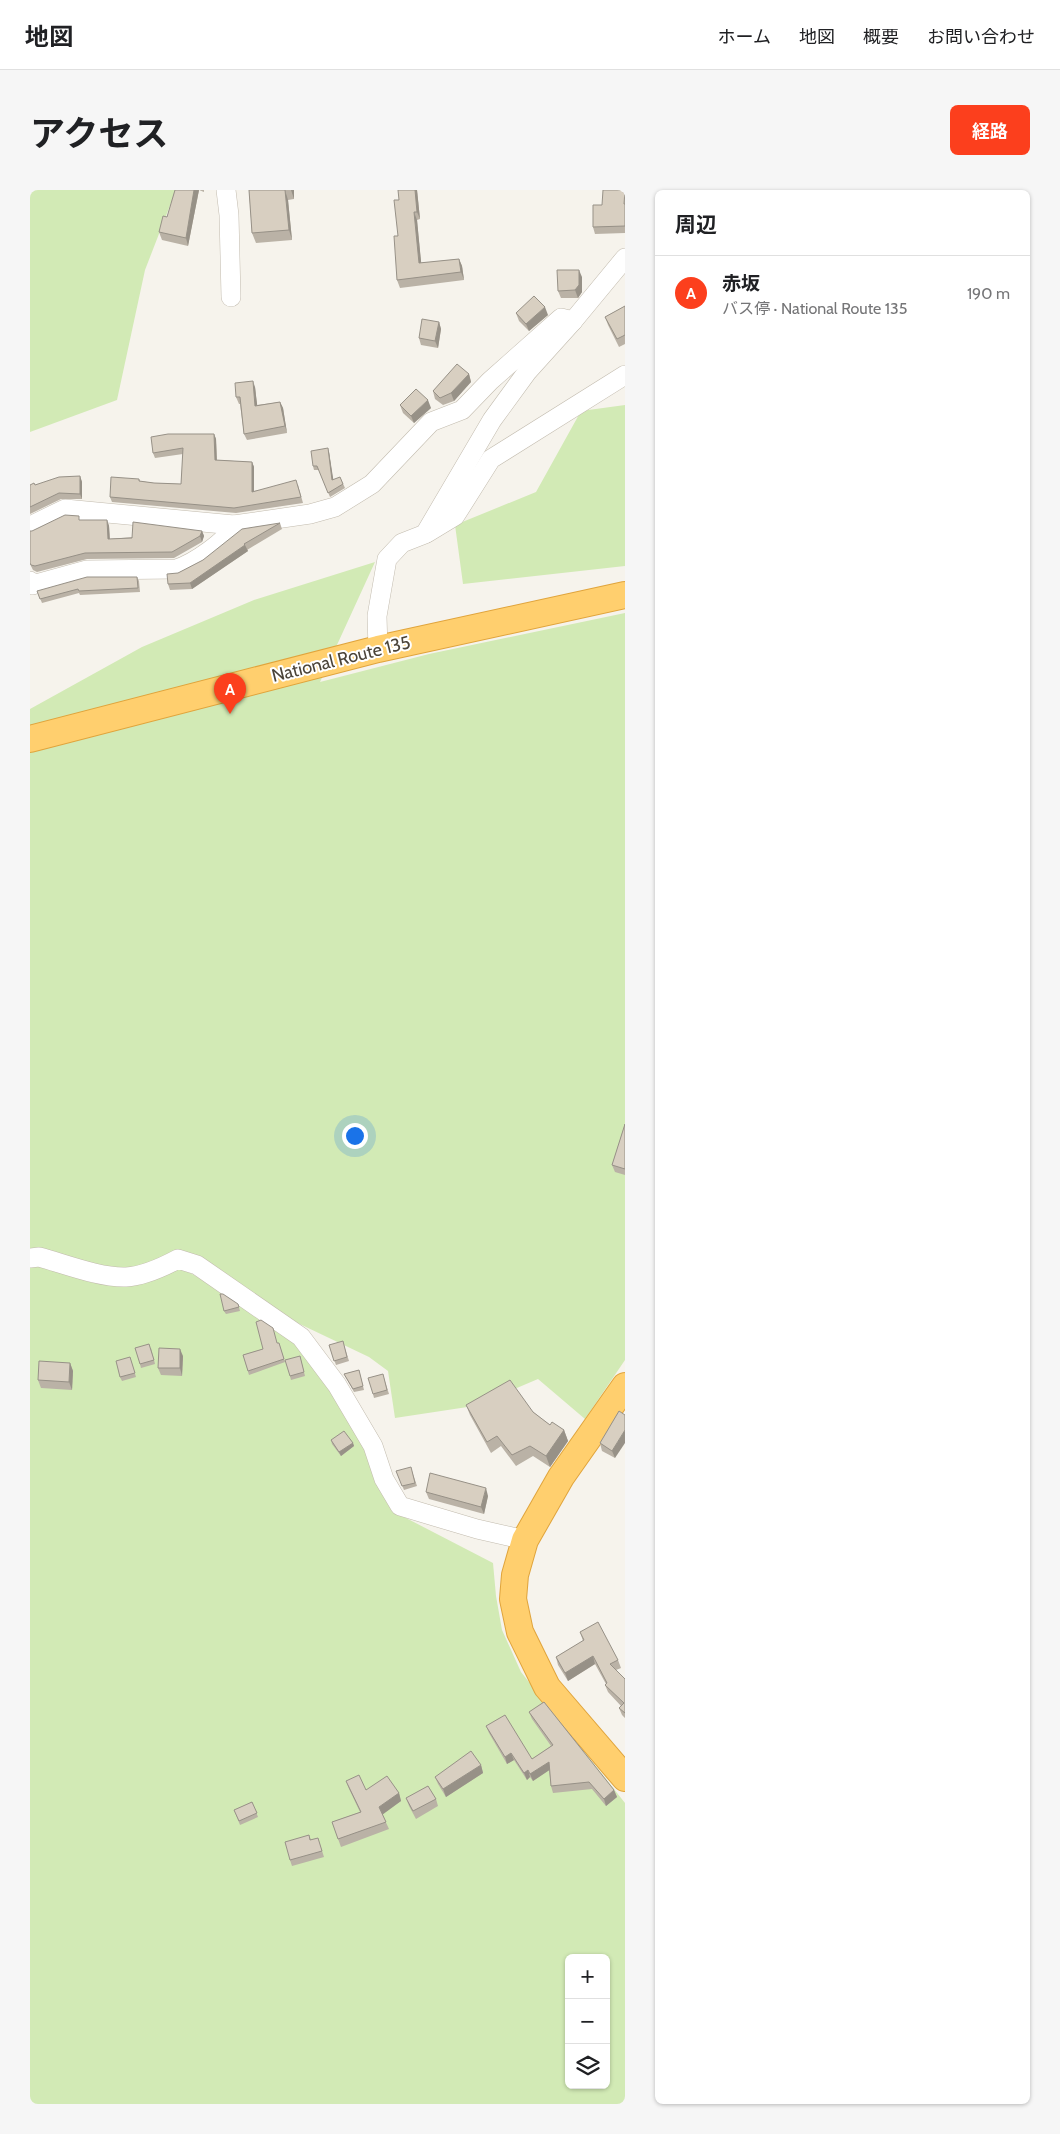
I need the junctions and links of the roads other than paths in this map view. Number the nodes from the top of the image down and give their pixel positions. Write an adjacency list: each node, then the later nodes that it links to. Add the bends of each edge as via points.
1 (226, 190): 3 (street)
2 (625, 258): 4 (street)
3 (231, 297)
4 (573, 321): 6 (street, via 561,318 462,410 431,422 372,484 335,507 310,514); 8 (street, via 527,372 492,420)
5 (625, 375): 8 (street, via 491,459 455,516)
6 (234, 525): 7 (street, via 65,510); 9 (street, via 230,534 186,566 176,569 87,570 32,584)
7 (30, 526)
8 (425, 534): 11 (street, via 402,543 387,559 377,616)
9 (30, 581)
10 (625, 595): 11 (highway, National Route 135)
11 (378, 649): 12 (highway, National Route 135)
12 (30, 739)
13 (30, 1258): 15 (street, via 39,1257 127,1277 178,1260 197,1265 301,1337 337,1385 373,1446 384,1479 400,1506 477,1530)
14 (625, 1386): 15 (highway, via 562,1477)
15 (525, 1540): 16 (highway, via 515,1575 514,1599 520,1632 547,1687)
16 (625, 1778)

